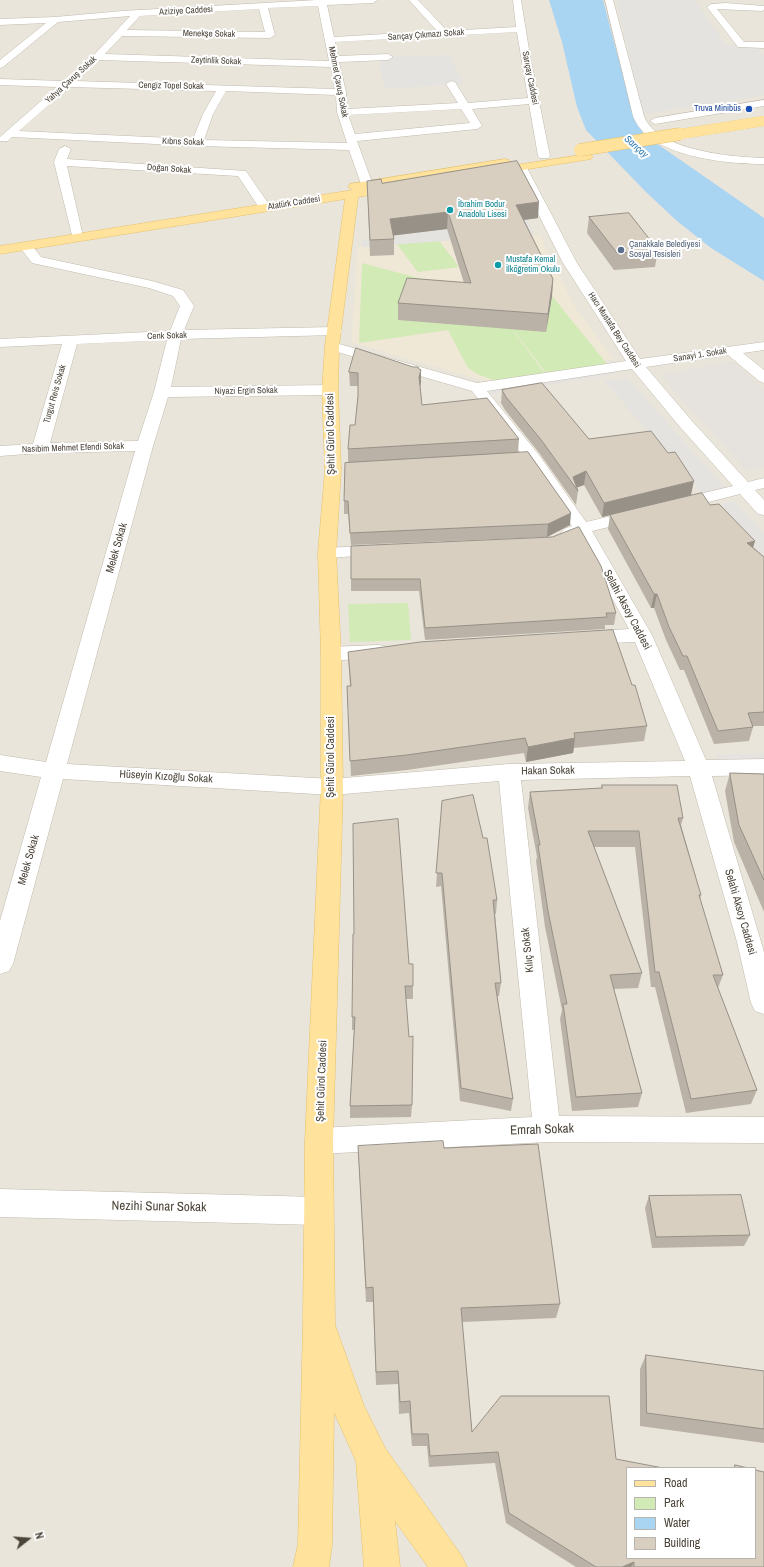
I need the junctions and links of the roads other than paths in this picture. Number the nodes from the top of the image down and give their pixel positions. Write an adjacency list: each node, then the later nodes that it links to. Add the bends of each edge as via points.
1 (373, 0): 5 (street, Aziziye Caddesi)
2 (413, 0): 16 (street)
3 (517, 0): 14 (street, Sarıçay Caddesi)
4 (609, 0): 44 (street, via 617,42 640,119 649,130 675,146 695,154)
5 (322, 2): 8 (street, Aziziye Caddesi); 17 (street, Mehmet Çavuş Sokak)
6 (115, 4): 11 (street)
7 (230, 4): 8 (street, Aziziye Caddesi); 10 (street, Aziziye Caddesi)
8 (263, 6): 15 (street, Menekşe Sokak, via 270,38)
9 (762, 7): 19 (street, via 712,7 741,45)
10 (138, 13): 11 (street, Aziziye Caddesi); 15 (street, Yahya Çavuş Sokak)
11 (122, 14): 12 (street, Aziziye Caddesi)
12 (55, 20): 13 (street, Aziziye Caddesi); 24 (street)
13 (0, 22)
14 (522, 29): 16 (street, Sarıçay Çıkmazı Sokak); 30 (street, Sarıçay Caddesi)
15 (120, 33): 22 (street, Yahya Çavuş Sokak)
16 (444, 33): 17 (street, Sarıçay Çıkmazı Sokak)
17 (330, 40): 23 (street, Mehmet Çavuş Sokak)
18 (764, 45): 19 (street)
19 (753, 46): 20 (street)
20 (760, 55)
21 (388, 57): 23 (street, Zeytinlik Sokak)
22 (97, 58): 23 (street, Zeytinlik Sokak); 26 (street, Yahya Çavuş Sokak)
23 (335, 62): 29 (street, Mehmet Çavuş Sokak)
24 (0, 64)
25 (0, 82): 26 (street, Cengiz Topel Sokak)
26 (68, 84): 28 (street, Cengiz Topel Sokak); 37 (street, Yahya Çavuş Sokak)
27 (451, 84): 32 (street)
28 (223, 88): 29 (street, Cengiz Topel Sokak); 40 (street, via 208,114)
29 (341, 92): 33 (street, Mehmet Çavuş Sokak)
30 (534, 101): 32 (street); 43 (street, Sarıçay Caddesi)
31 (764, 103): 34 (street)
32 (465, 106): 33 (street); 41 (street, Kıbrıs Sokak, via 477,126)
33 (342, 112): 41 (street, Mehmet Çavuş Sokak)
34 (656, 121)
35 (764, 121): 42 (main road, bridge)
36 (764, 128): 42 (main road)
37 (10, 134): 38 (street, Kıbrıs Sokak); 39 (street, Yahya Çavuş Sokak)
38 (71, 138): 40 (street, Kıbrıs Sokak); 45 (street)
39 (0, 143)
40 (197, 143): 41 (street, Kıbrıs Sokak)
41 (354, 143): 47 (street, Mehmet Çavuş Sokak)
42 (584, 154): 43 (main road, Atatürk Caddesi); 46 (main road, Atatürk Caddesi)
43 (544, 156): 47 (main road, Atatürk Caddesi)
44 (764, 161)
45 (60, 162): 48 (street, Doğan Sokak, via 242,173); 49 (street)
46 (521, 168): 47 (main road, Atatürk Caddesi); 59 (street, Hacı Mustafa Bey Caddesi, via 570,263)
47 (360, 189): 48 (main road, Atatürk Caddesi); 51 (main road, Atatürk Caddesi); 54 (main road, Şehit Gürol Caddesi)
48 (262, 203): 49 (main road, Atatürk Caddesi)
49 (76, 232): 50 (main road, Atatürk Caddesi)
50 (0, 244)
51 (25, 246): 52 (main road, Atatürk Caddesi); 53 (street, Melek Sokak, via 37,260 178,293 186,306)
52 (0, 250)
53 (175, 335): 54 (street, Cenk Sokak); 55 (street, Cenk Sokak); 63 (street, Melek Sokak)
54 (334, 339): 61 (street); 62 (main road, Şehit Gürol Caddesi)
55 (71, 340): 56 (street, Cenk Sokak); 65 (street, Turgut Reis Sokak)
56 (0, 343)
57 (764, 346): 58 (street, Sanayi 1. Sokak)
58 (731, 350): 59 (street, Sanayi 1. Sokak); 60 (street)
59 (636, 365): 61 (street, Sanayi 1. Sokak); 68 (street, Hacı Mustafa Bey Caddesi)
60 (764, 378)
61 (477, 388): 70 (street, Selahi Aksoy Caddesi, via 525,459)
62 (330, 390): 63 (street, Niyazi Ergin Sokak); 73 (main road, Şehit Gürol Caddesi, via 341,469)
63 (162, 392): 64 (street, Melek Sokak)
64 (145, 446): 65 (street, Nasibim Mehmet Efendi Sokak); 81 (street, Melek Sokak)
65 (40, 448): 66 (street, Nasibim Mehmet Efendi Sokak)
66 (0, 451)
67 (764, 483): 68 (street)
68 (744, 489): 69 (street, Hacı Mustafa Bey Caddesi); 70 (street)
69 (764, 510)
70 (582, 528): 71 (street); 74 (street, Selahi Aksoy Caddesi)
71 (556, 540)
72 (398, 550): 73 (street)
73 (327, 553): 77 (main road, Şehit Gürol Caddesi)
74 (642, 635): 75 (street); 79 (street, Selahi Aksoy Caddesi)
75 (570, 639)
76 (395, 650): 77 (street)
77 (331, 654): 83 (main road, Şehit Gürol Caddesi)
78 (0, 762): 81 (street, Hüseyin Kızoğlu Sokak)
79 (698, 767): 80 (street, Hakan Sokak); 82 (street, Hakan Sokak); 84 (street, Selahi Aksoy Caddesi)
80 (764, 767)
81 (54, 771): 83 (street, Hüseyin Kızoğlu Sokak); 85 (street, Melek Sokak)
82 (509, 772): 83 (street, Hakan Sokak); 87 (street, Kılıç Sokak)
83 (332, 787): 89 (main road, Şehit Gürol Caddesi)
84 (756, 942): 86 (street, Selahi Aksoy Caddesi)
85 (0, 964)
86 (764, 1003)
87 (547, 1129): 88 (street, Emrah Sokak); 89 (street, Emrah Sokak)
88 (764, 1130)
89 (319, 1141): 91 (main road, Şehit Gürol Caddesi)
90 (0, 1203): 91 (street, Nezihi Sunar Sokak)
91 (318, 1211): 92 (main road, Şehit Gürol Caddesi)
92 (319, 1322): 93 (main road, via 350,1412); 94 (main road, Şehit Gürol Caddesi, via 315,1545)
93 (373, 1460): 95 (main road); 96 (main road)
94 (311, 1567)
95 (382, 1567)
96 (449, 1567)

